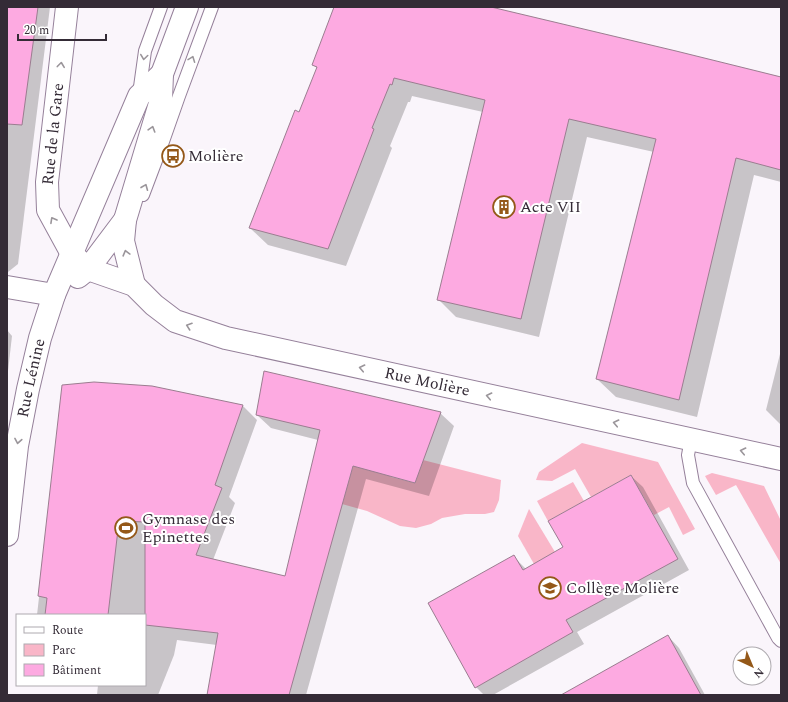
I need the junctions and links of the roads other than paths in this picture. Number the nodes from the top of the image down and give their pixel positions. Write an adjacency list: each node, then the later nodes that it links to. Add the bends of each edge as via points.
1 (67, 7): 8 (main road, Rue de la Gare, one-way to 1, via 48,210 47,182)
2 (161, 7): 6 (lane, one-way to 6, via 145,51)
3 (187, 7): 5 (main road)
4 (212, 7): 7 (lane, one-way to 4, via 138,207)
5 (162, 74): 6 (main road); 7 (main road, one-way to 5, via 161,100)
6 (139, 96): 8 (main road, Rue Lénine)
7 (125, 220): 9 (main road); 10 (main road, one-way to 7, via 123,241)
8 (72, 254): 9 (main road, Rue de la Gare); 12 (main road, Rue Lénine)
9 (88, 269): 10 (main road, Rue Molière); 12 (main road)
10 (134, 285): 13 (main road, Rue Molière, one-way to 10, via 226,338 176,321 154,305)
11 (7, 287): 12 (main road)
12 (54, 295): 15 (main road, Rue Lénine, one-way to 15, via 40,338 28,389 17,446)
13 (691, 440): 14 (main road, Rue Molière, one-way to 13); 16 (lane, via 688,455 693,483)
14 (781, 459)
15 (7, 535)
16 (781, 641)

